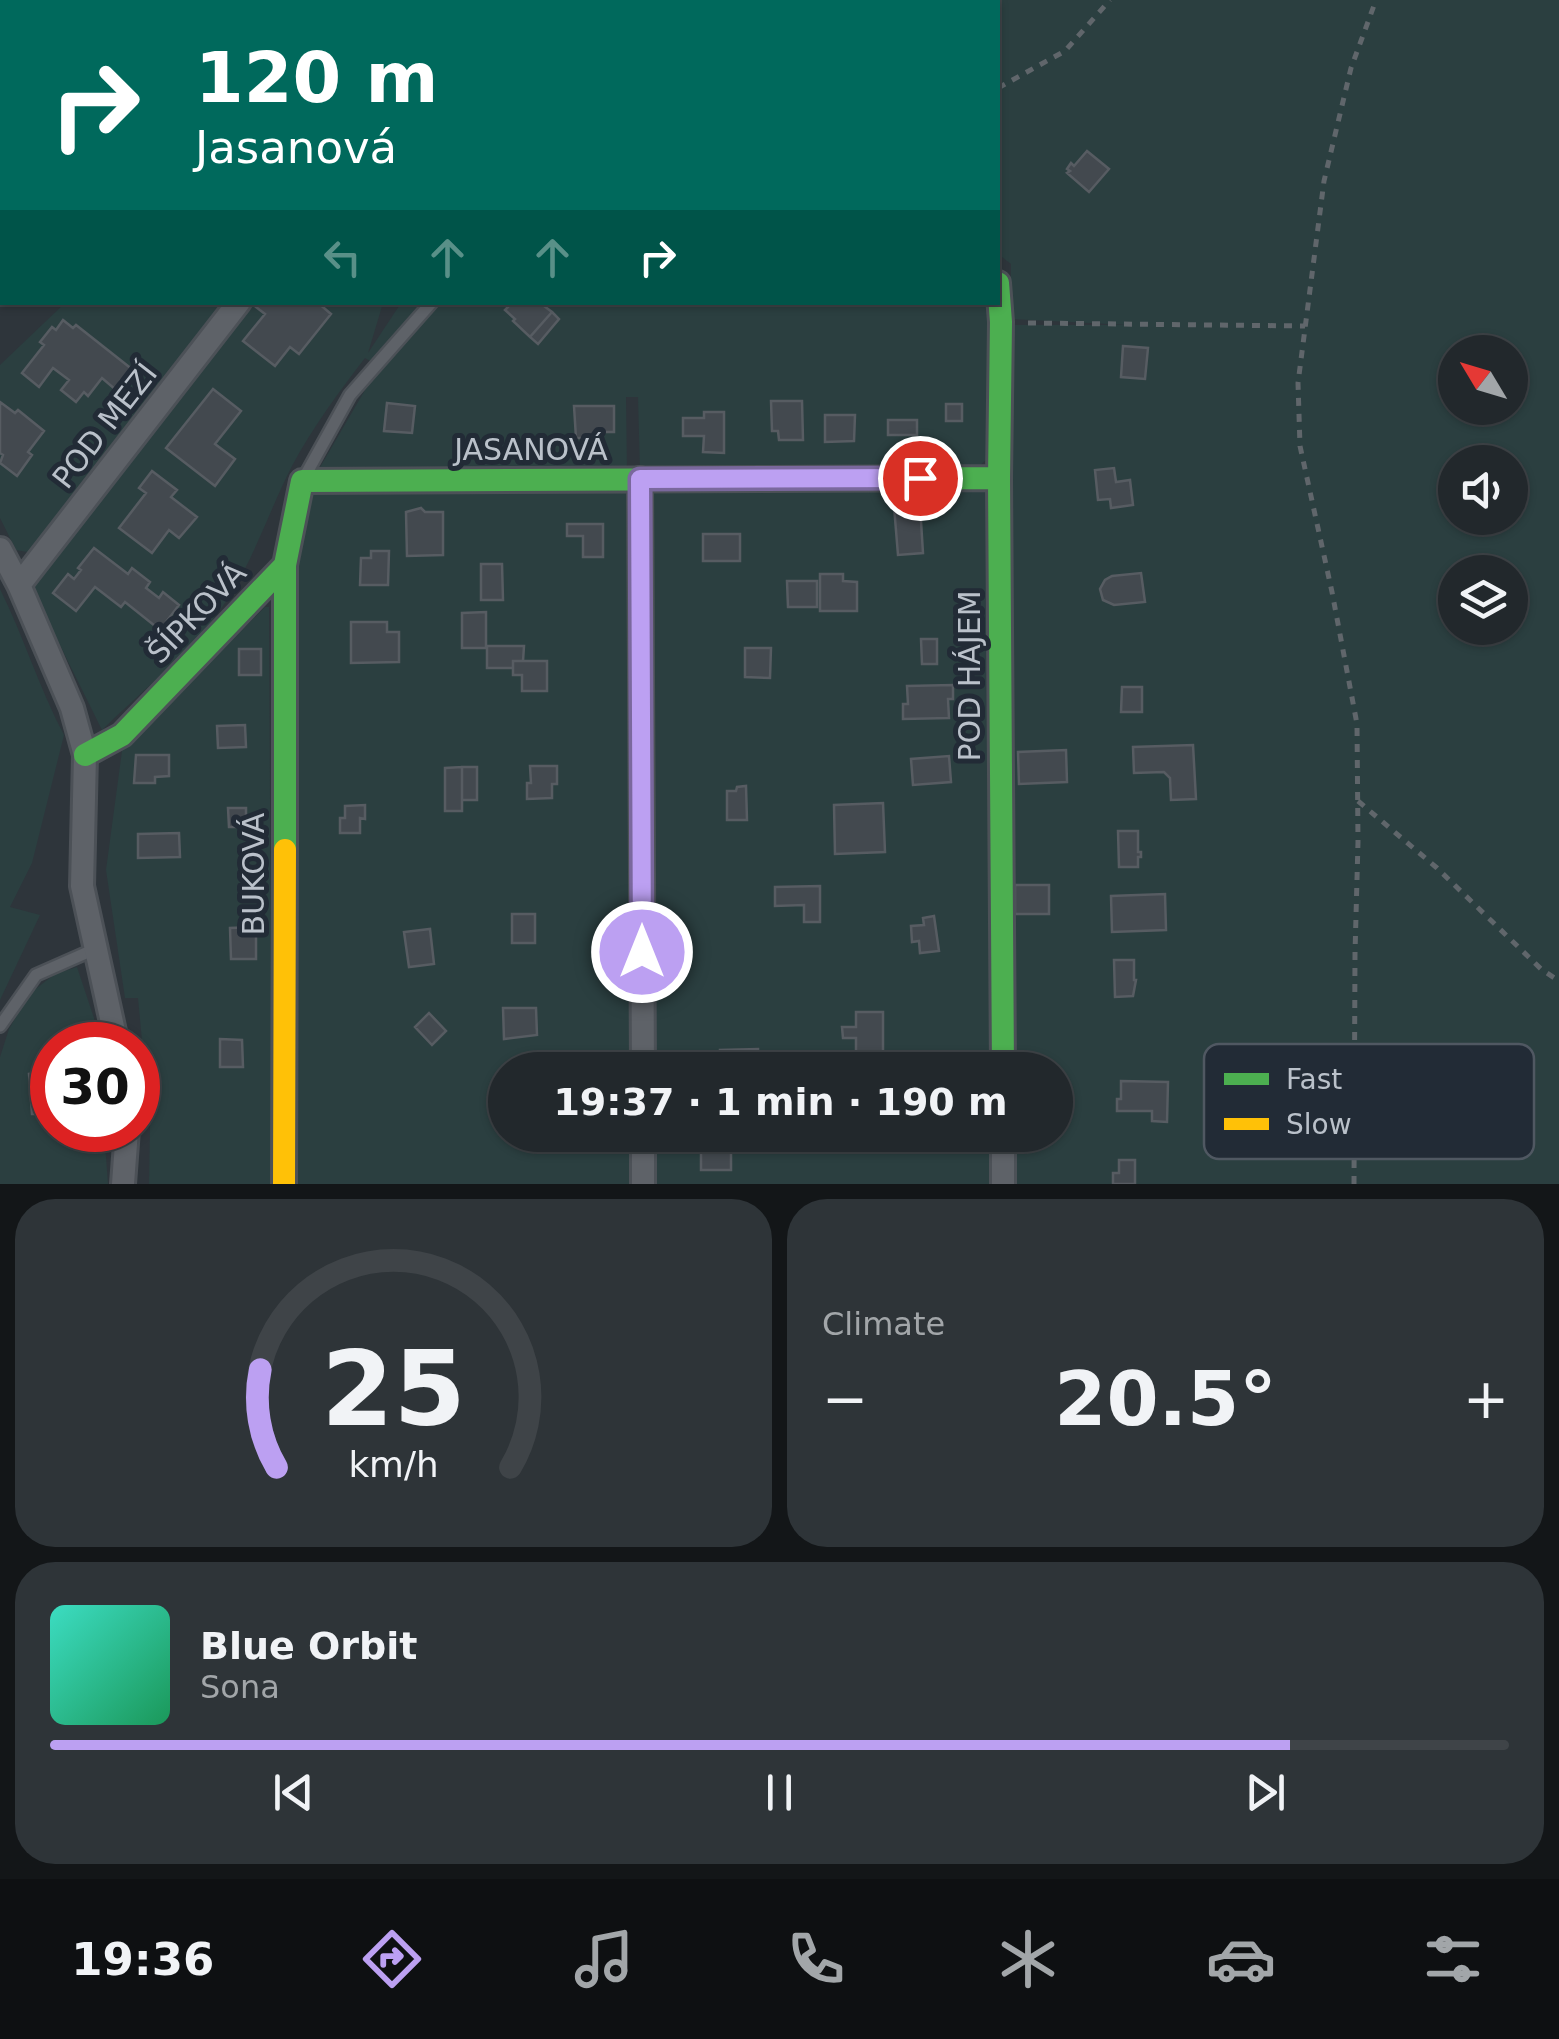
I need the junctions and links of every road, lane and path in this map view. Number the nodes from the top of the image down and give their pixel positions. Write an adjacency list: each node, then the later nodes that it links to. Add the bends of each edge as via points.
1 (1110, 0): 3 (path, via 1064,51)
2 (1376, 0): 8 (path, via 1351,68 1324,181)
3 (1000, 87)
4 (237, 305): 14 (street, POD MEZÍ)
5 (429, 305): 11 (lane, via 350,395)
6 (1000, 305): 7 (street, POD HÁJEM)
7 (1001, 322): 8 (path); 9 (street, POD HÁJEM)
8 (1305, 326): 16 (path, via 1300,446 1357,724)
9 (1000, 478): 10 (street, JASANOVÁ); 23 (street, POD HÁJEM)
10 (640, 479): 11 (street, JASANOVÁ); 22 (street)
11 (302, 481): 13 (street, ŠÍPKOVÁ)
12 (0, 549): 14 (street)
13 (285, 565): 15 (street, ŠÍPKOVÁ, via 122,735); 29 (street, BUKOVÁ)
14 (19, 585): 15 (street)
15 (85, 755): 17 (street, via 82,886)
16 (1358, 801): 18 (path); 21 (path)
17 (95, 948): 19 (street); 20 (lane, via 36,975)
18 (1559, 981)
19 (112, 1022)
20 (0, 1026)
21 (1355, 1044)
22 (643, 1052)
23 (1002, 1052)
24 (125, 1152): 28 (street)
25 (643, 1152): 30 (street)
26 (1003, 1152): 31 (street)
27 (1354, 1159): 32 (path)
28 (123, 1184)
29 (284, 1184)
30 (643, 1184)
31 (1003, 1184)
32 (1354, 1184)

